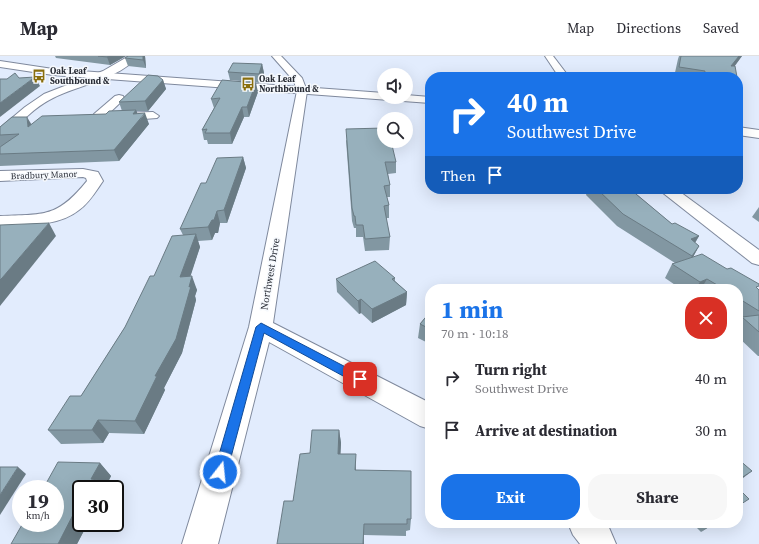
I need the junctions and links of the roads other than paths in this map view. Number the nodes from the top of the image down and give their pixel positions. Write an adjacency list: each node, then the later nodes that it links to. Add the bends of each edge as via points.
1 (134, 56): 10 (street, via 124,64)
2 (276, 56): 11 (street, via 299,80)
3 (549, 56): 8 (street)
4 (564, 58): 9 (street)
5 (0, 64): 6 (street)
6 (14, 66): 7 (street); 10 (street)
7 (0, 70)
8 (561, 72)
9 (562, 72)
10 (98, 76): 11 (street); 18 (street, via 47,97)
11 (302, 91): 13 (street); 26 (street, Northwest Drive)
12 (119, 98): 15 (street)
13 (425, 100)
14 (153, 116): 15 (street)
15 (98, 117): 16 (street)
16 (83, 118)
17 (37, 119): 18 (street)
18 (18, 120): 20 (street)
19 (743, 132): 21 (street)
20 (0, 134)
21 (759, 134)
22 (0, 176): 24 (street, Bradbury Manor, via 83,173 93,176 95,181 71,209 55,216 37,220)
23 (673, 194): 25 (street)
24 (0, 221)
25 (759, 259)
26 (261, 327): 27 (street); 29 (street, Northwest Drive)
27 (425, 414)
28 (590, 528): 30 (street)
29 (200, 544)
30 (598, 544)

